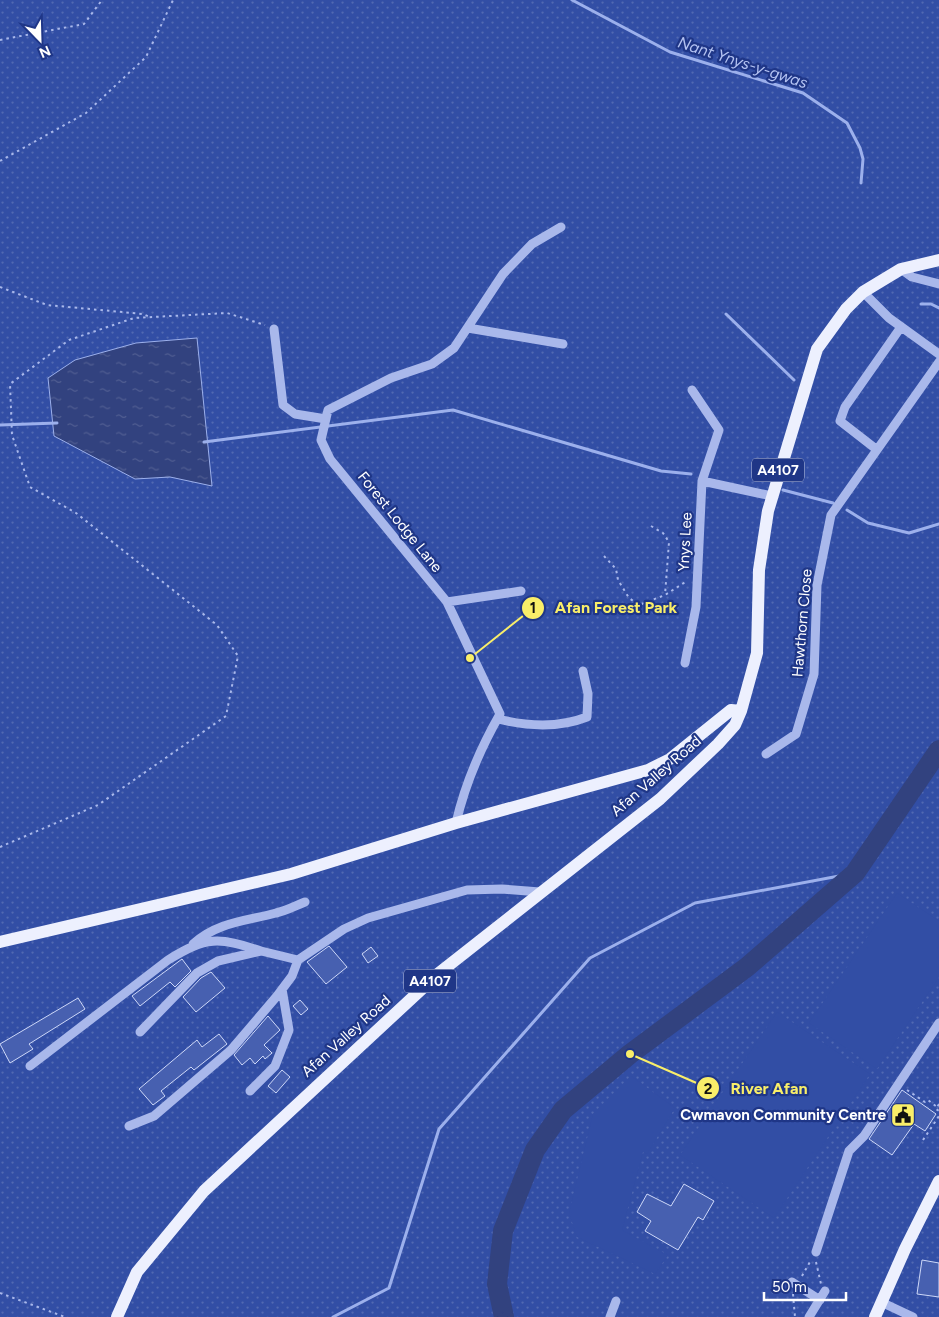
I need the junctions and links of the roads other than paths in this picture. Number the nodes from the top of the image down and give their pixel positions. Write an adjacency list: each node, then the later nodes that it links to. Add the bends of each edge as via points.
1 (561, 227): 8 (street, via 532,244 503,274)
2 (939, 260): 3 (main road, A4107)
3 (901, 269): 4 (street, via 912,277); 5 (main road, A4107)
4 (939, 284)
5 (863, 292): 6 (street); 16 (main road, A4107, via 816,348)
6 (901, 327): 10 (street); 14 (street, via 845,407 840,421)
7 (274, 328): 13 (street, via 283,405 288,411)
8 (468, 328): 9 (street); 13 (street, via 454,348 432,364 391,378 328,410)
9 (563, 344)
10 (939, 354)
11 (939, 362): 14 (street, Hawthorn Close)
12 (692, 390): 15 (street, Ynys Lee, via 719,430)
13 (324, 424): 18 (street, Forest Lodge Lane, via 321,440 330,460)
14 (876, 449): 23 (street, Hawthorn Close, via 831,515 817,585 814,674 796,734)
15 (702, 481): 16 (street); 19 (street, Ynys Lee, via 696,607)
16 (772, 496): 21 (main road, A4107, via 761,544 757,653)
17 (521, 591): 18 (street)
18 (447, 602): 22 (street, Forest Lodge Lane, via 500,714)
19 (685, 663)
20 (583, 671): 22 (street, via 588,694 587,717 534,725)
21 (741, 711): 24 (main road, via 731,710 670,759 648,770); 25 (main road, Afan Valley Road / A4107, via 734,725 688,774)
22 (498, 719): 24 (street, via 462,795)
23 (766, 754)
24 (456, 823): 27 (main road, via 291,874)
25 (540, 892): 30 (street, via 467,890 449,895 368,918 344,929); 44 (main road, Afan Valley Road / A4107, via 439,973 204,1191 137,1272)
26 (305, 902): 28 (street, via 278,913 226,924 204,934)
27 (0, 942)
28 (191, 946): 29 (street, via 213,940 233,942); 34 (street, via 168,960)
29 (260, 951): 30 (street); 33 (street, via 218,961 197,973)
30 (298, 960): 31 (street)
31 (282, 989): 35 (street, via 289,1030 275,1066); 36 (street, via 231,1050 154,1116)
32 (939, 1023): 38 (street, via 859,1142 849,1150)
33 (140, 1032)
34 (30, 1066)
35 (250, 1091)
36 (129, 1126)
37 (939, 1180): 43 (main road)
38 (816, 1252)
39 (794, 1284): 41 (street)
40 (825, 1291): 41 (street)
41 (820, 1300): 46 (street)
42 (616, 1301): 45 (street)
43 (881, 1302): 47 (main road); 48 (street)
44 (117, 1317)
45 (610, 1317)
46 (809, 1317)
47 (875, 1317)
48 (913, 1317)

